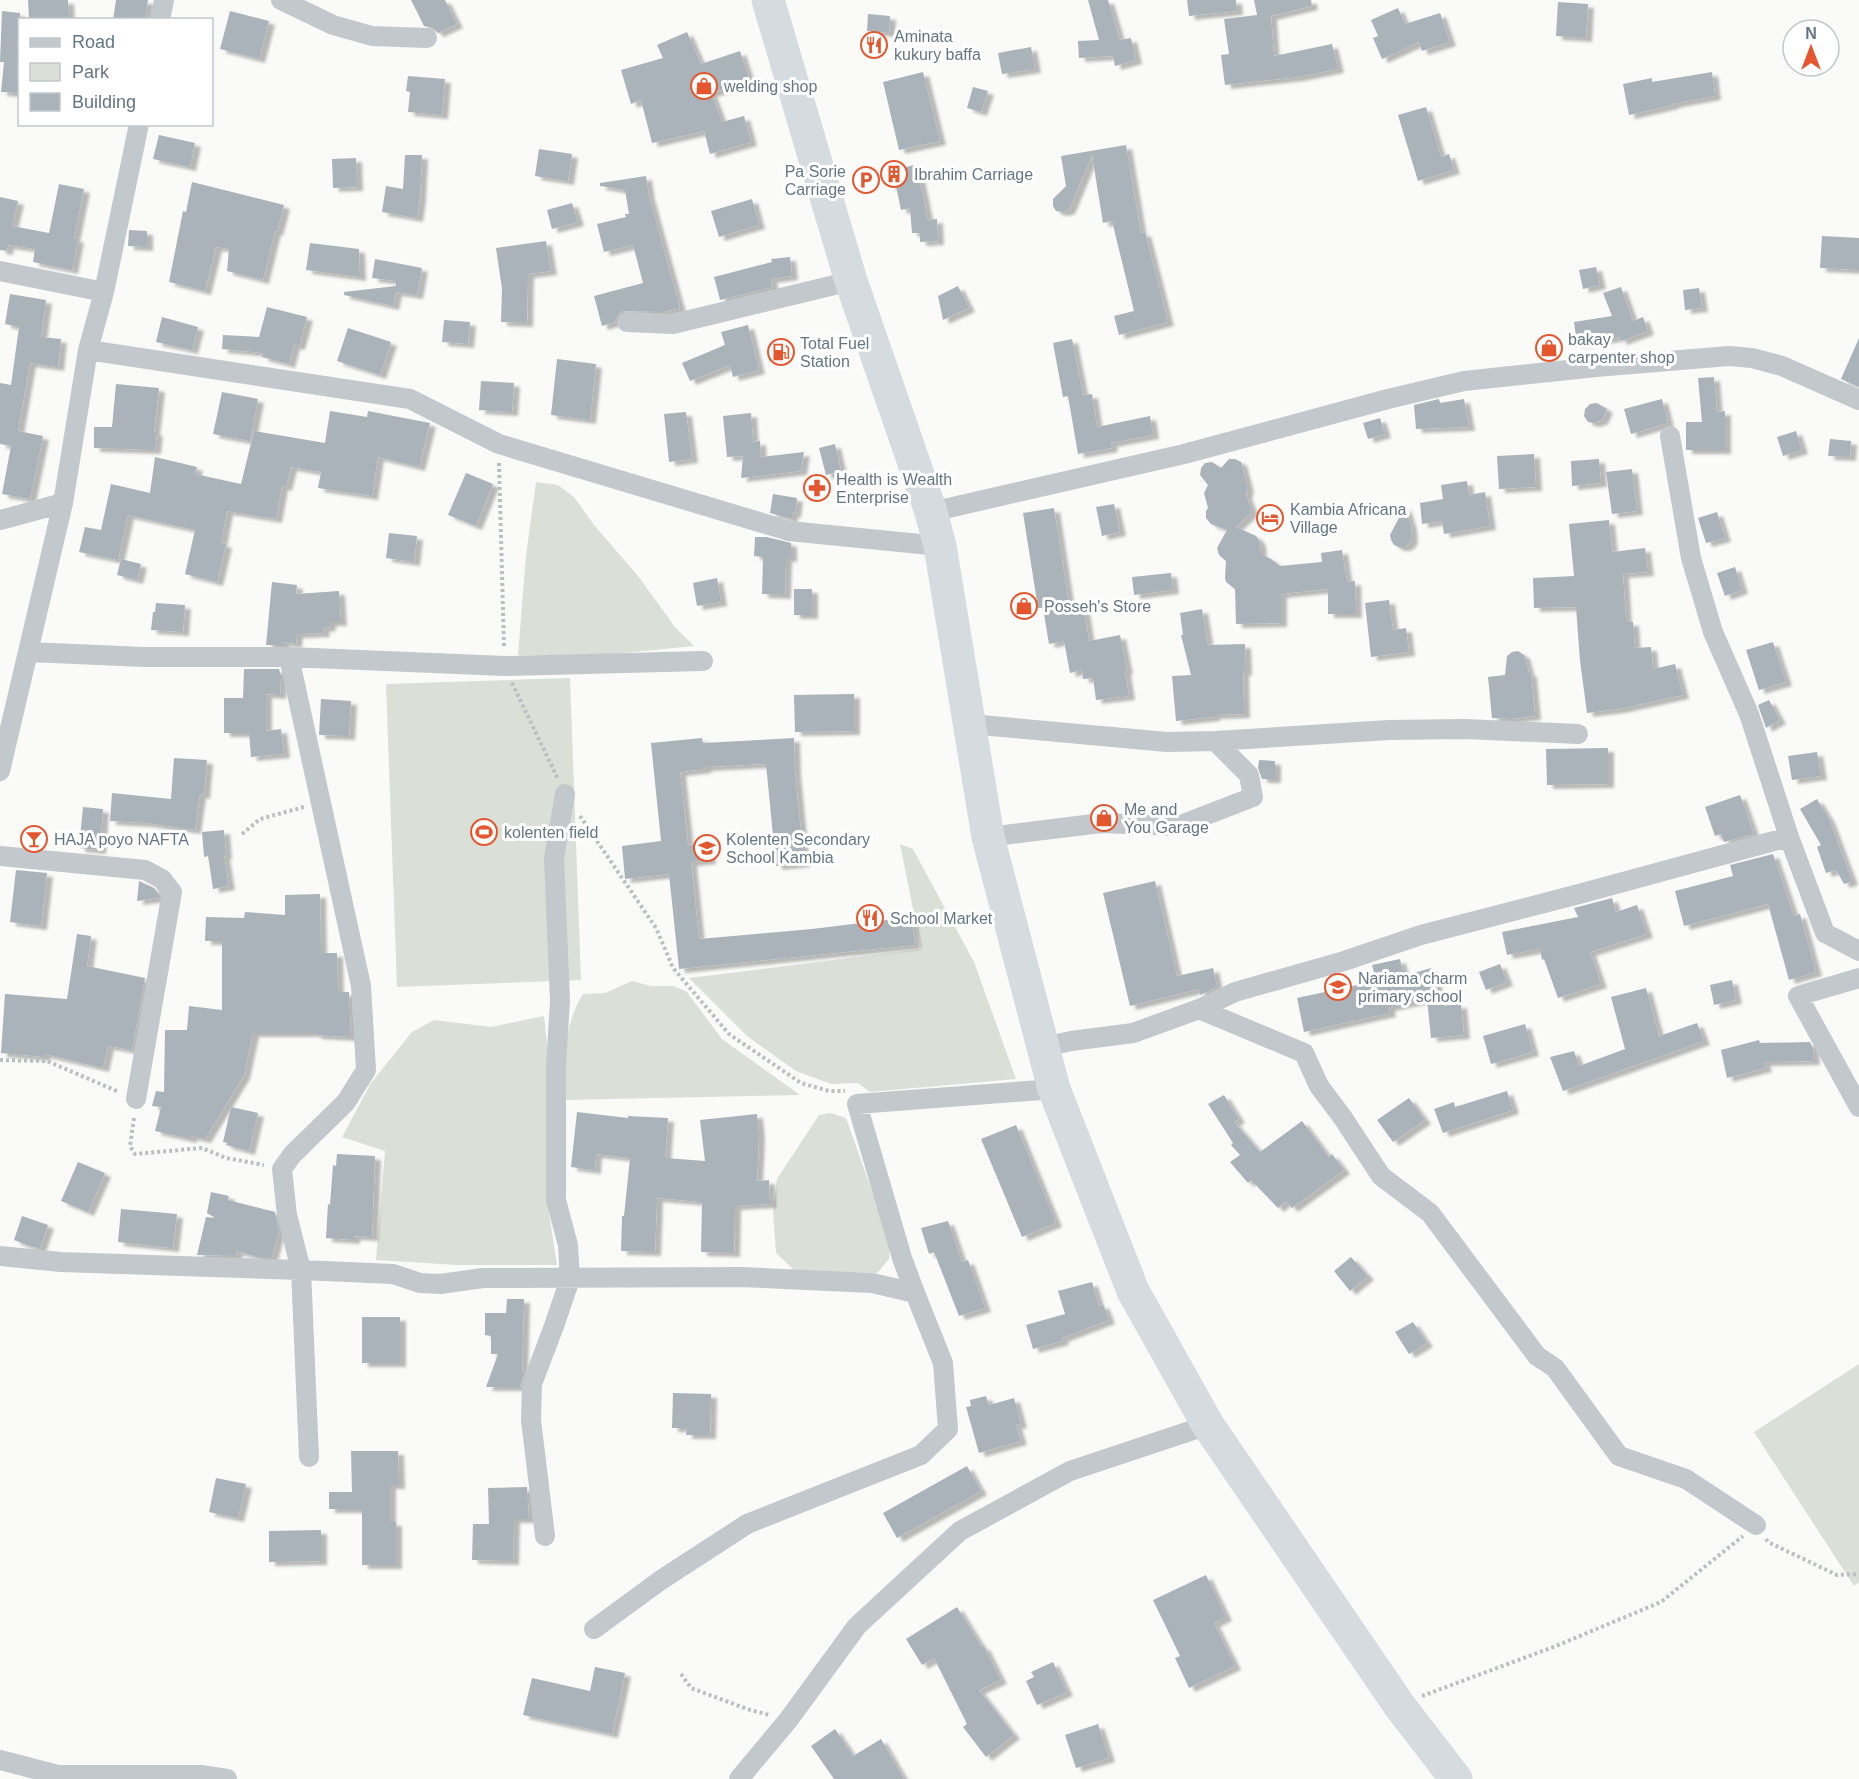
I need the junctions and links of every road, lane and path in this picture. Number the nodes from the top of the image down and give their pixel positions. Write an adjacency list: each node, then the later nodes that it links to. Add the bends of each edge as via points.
1 (164, 0): 4 (street)
2 (281, 0): 5 (street, via 333,25 372,36)
3 (768, 0): 8 (highway)
4 (160, 18)
5 (427, 38)
6 (139, 126): 9 (street)
7 (0, 271): 9 (street)
8 (851, 281): 10 (street, via 673,324); 16 (highway)
9 (104, 292): 11 (street)
10 (627, 322)
11 (88, 350): 14 (street, via 411,399); 15 (street)
12 (1859, 400): 16 (street, via 1782,366 1729,356 1475,380 1388,399 1184,454)
13 (1670, 436): 31 (street, via 1691,558 1713,632 1749,714)
14 (499, 444): 18 (street, via 789,531); 22 (path)
15 (63, 503): 17 (street); 19 (street)
16 (931, 512): 18 (highway)
17 (0, 520)
18 (940, 546): 23 (highway)
19 (29, 652): 20 (street); 26 (street)
20 (290, 657): 22 (street); 28 (street)
21 (703, 661): 22 (street)
22 (505, 666): 27 (path)
23 (970, 724): 25 (street, via 1167,742); 30 (highway)
24 (1578, 734): 25 (street, via 1389,730)
25 (1215, 741): 30 (street, via 1249,775 1253,797 1178,826 1101,823)
26 (0, 771)
27 (565, 794): 39 (path, via 656,928 673,968 729,1034 801,1083 847,1091); 43 (street, via 554,858 560,1001 556,1200 568,1245)
28 (322, 802): 29 (path, via 260,819); 42 (street, via 361,986 366,1070 346,1102 282,1169)
29 (242, 834)
30 (988, 837): 36 (highway)
31 (1789, 837): 33 (street, via 1825,933); 35 (street, via 1421,935 1235,992)
32 (0, 856): 38 (street, via 146,870 162,879 172,892)
33 (1859, 951)
34 (1859, 978): 40 (street, via 1798,996)
35 (1199, 1009): 36 (street, via 1133,1033); 47 (street, via 1304,1053 1319,1086 1381,1176 1430,1213 1537,1356 1555,1368 1619,1456 1686,1479)
36 (1044, 1047): 37 (highway)
37 (1054, 1089): 39 (street); 45 (highway, via 1133,1291)
38 (136, 1099)
39 (857, 1104): 44 (street)
40 (1859, 1107)
41 (0, 1256): 42 (street, via 61,1262)
42 (301, 1270): 43 (street, via 393,1274 420,1283 440,1284 483,1278); 46 (street)
43 (570, 1279): 44 (street, via 741,1277 872,1283); 48 (street, via 532,1384 531,1420)
44 (915, 1293): 50 (street, via 944,1363 948,1429 921,1455 747,1524)
45 (1208, 1425): 52 (highway); 53 (street, via 1070,1471 960,1531 857,1626)
46 (309, 1456)
47 (1756, 1526): 49 (path, via 1768,1542 1838,1575); 52 (path, via 1661,1602)
48 (545, 1536)
49 (1859, 1574)
50 (594, 1629)
51 (681, 1674): 53 (path, via 691,1688 750,1710)
52 (1399, 1705): 57 (highway)
53 (789, 1719): 56 (street)
54 (0, 1760): 55 (street, via 58,1775 201,1775)
55 (227, 1779)
56 (739, 1779)
57 (1456, 1779)

